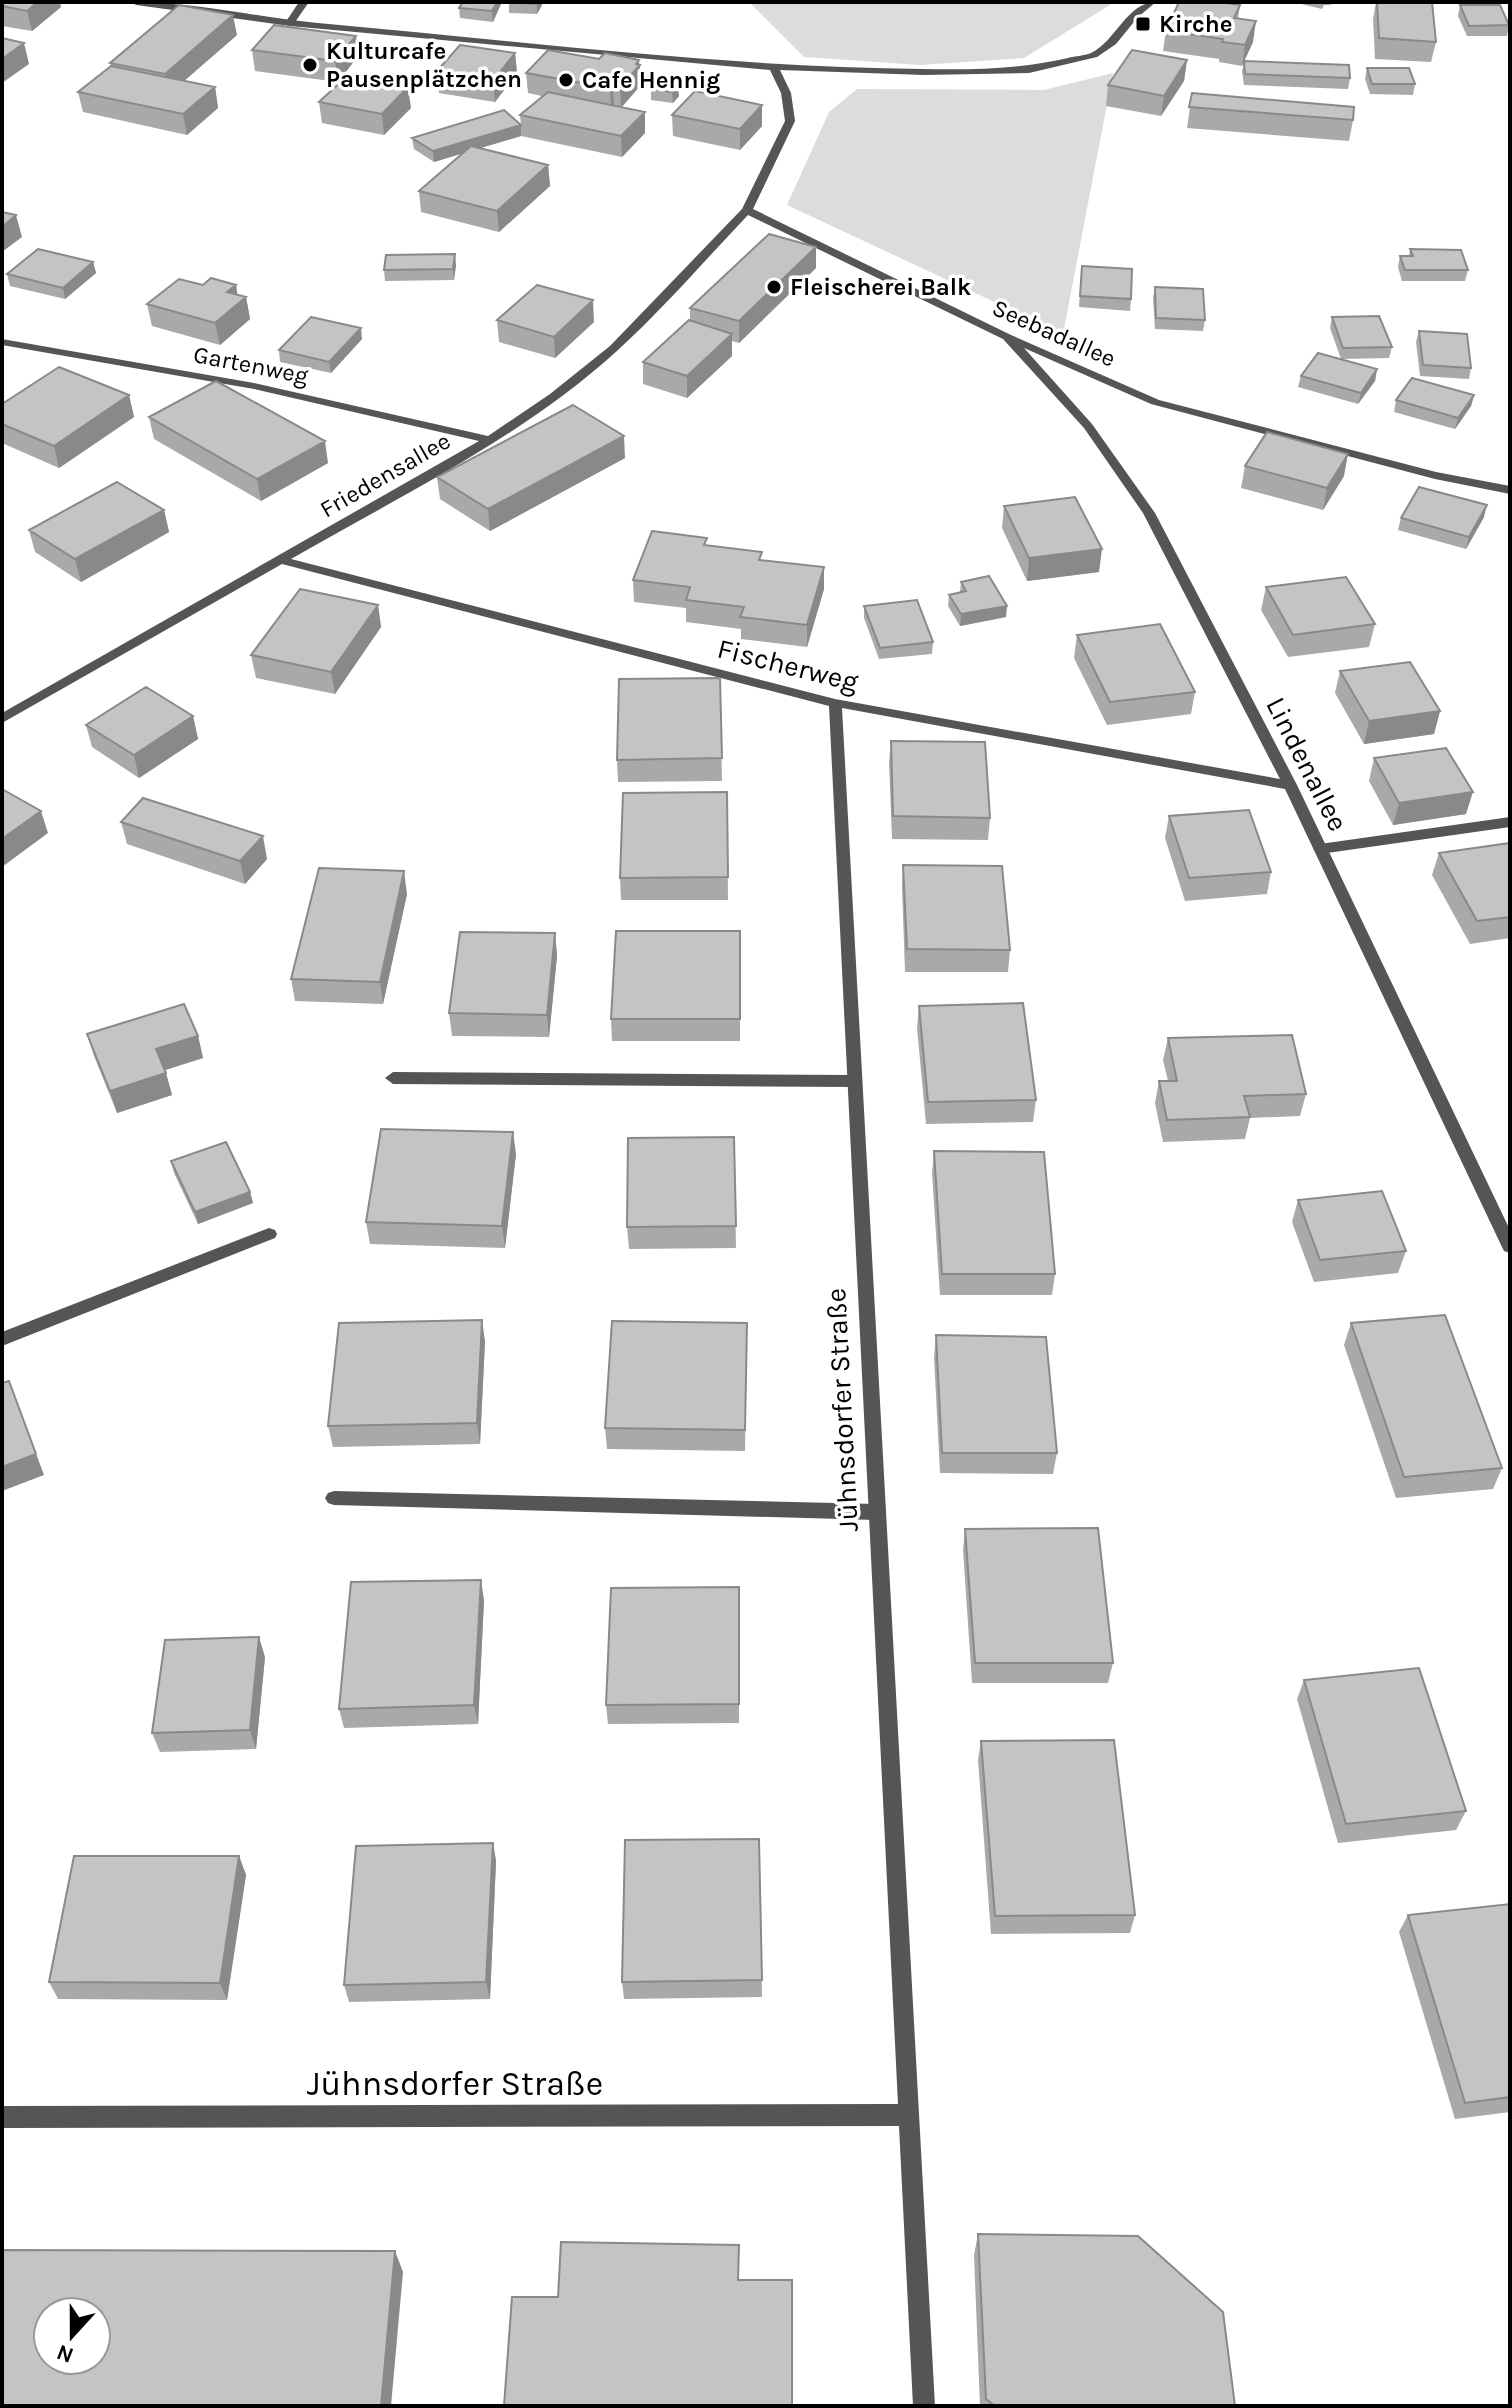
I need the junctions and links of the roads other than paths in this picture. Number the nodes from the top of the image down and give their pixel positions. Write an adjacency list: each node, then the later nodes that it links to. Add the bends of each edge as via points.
1 (136, 2): 4 (street)
2 (304, 2): 4 (street)
3 (1151, 2): 5 (street, via 1094,55 1029,70)
4 (290, 23): 5 (street)
5 (774, 67): 6 (street, via 786,93 790,121)
6 (747, 210): 7 (street, Seebadallee); 9 (street, Friedensallee, via 614,348)
7 (1007, 337): 10 (street, Seebadallee, via 1155,402); 14 (street, Lindenallee, via 1088,426 1149,513)
8 (2, 342): 9 (street, Gartenweg, via 254,386)
9 (490, 440): 11 (street, Friedensallee)
10 (1510, 490)
11 (281, 560): 12 (street, Fischerweg); 13 (street, Friedensallee)
12 (835, 703): 14 (street, Fischerweg); 18 (street, Jühnsdorfer Straße)
13 (2, 719)
14 (1290, 785): 16 (street, Lindenallee)
15 (1510, 822): 16 (street)
16 (1320, 849): 20 (street, Lindenallee)
17 (393, 1078): 18 (street)
18 (853, 1081): 23 (street, Jühnsdorfer Straße)
19 (269, 1234): 21 (street)
20 (1510, 1247)
21 (2, 1339)
22 (334, 1498): 23 (street)
23 (876, 1512): 24 (street, Jühnsdorfer Straße)
24 (908, 2115): 25 (street, Jühnsdorfer Straße); 26 (street, Jühnsdorfer Straße)
25 (2, 2117)
26 (924, 2406)

